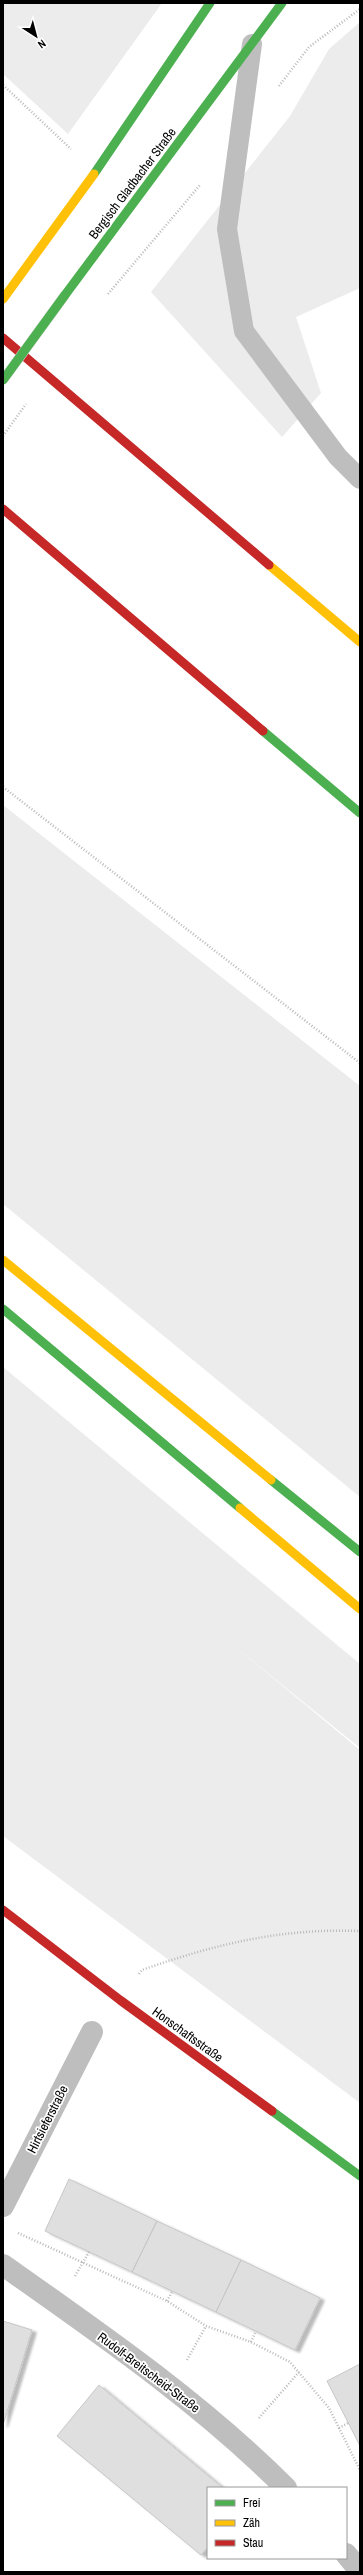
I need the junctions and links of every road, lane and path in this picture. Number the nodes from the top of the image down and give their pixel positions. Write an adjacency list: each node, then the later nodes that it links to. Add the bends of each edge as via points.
1 (210, 3): 5 (main road)
2 (282, 3): 3 (main road, Bergisch Gladbacher Straße)
3 (252, 44): 8 (main road, Bergisch Gladbacher Straße, bridge); 9 (lane, via 227,229 244,331 338,457)
4 (3, 85): 5 (path)
5 (95, 172): 6 (main road)
6 (3, 299)
7 (3, 338): 11 (main road)
8 (3, 380)
9 (360, 479)
10 (3, 509): 13 (main road)
11 (360, 642)
12 (3, 786): 14 (path)
13 (360, 813)
14 (360, 1063)
15 (3, 1260): 17 (main road)
16 (3, 1309): 18 (main road)
17 (360, 1552)
18 (360, 1609)
19 (3, 1910): 21 (main road, Honschaftsstraße)
20 (360, 1931): 21 (path, via 328,1930 274,1934 180,1956 142,1970)
21 (120, 2000): 23 (main road, Honschaftsstraße)
22 (92, 2032): 24 (street, Hirtsieferstraße)
23 (360, 2176)
24 (3, 2206)
25 (16, 2233): 27 (path)
26 (89, 2252): 27 (path)
27 (84, 2263): 30 (path)
28 (3, 2265): 35 (street, Rudolf-Breitscheid-Straße)
29 (172, 2292): 30 (path)
30 (167, 2302): 31 (path)
31 (206, 2326): 33 (path); 35 (path)
32 (256, 2331): 33 (path)
33 (251, 2342): 34 (path, via 290,2362)
34 (299, 2372): 37 (path, via 329,2408); 38 (path)
35 (172, 2388): 38 (street, Rudolf-Breitscheid-Straße)
36 (348, 2423): 37 (path)
37 (339, 2428): 39 (path)
38 (237, 2442): 40 (street, Rudolf-Breitscheid-Straße)
39 (360, 2470)
40 (285, 2487)
41 (347, 2555): 42 (street)
42 (360, 2571)

